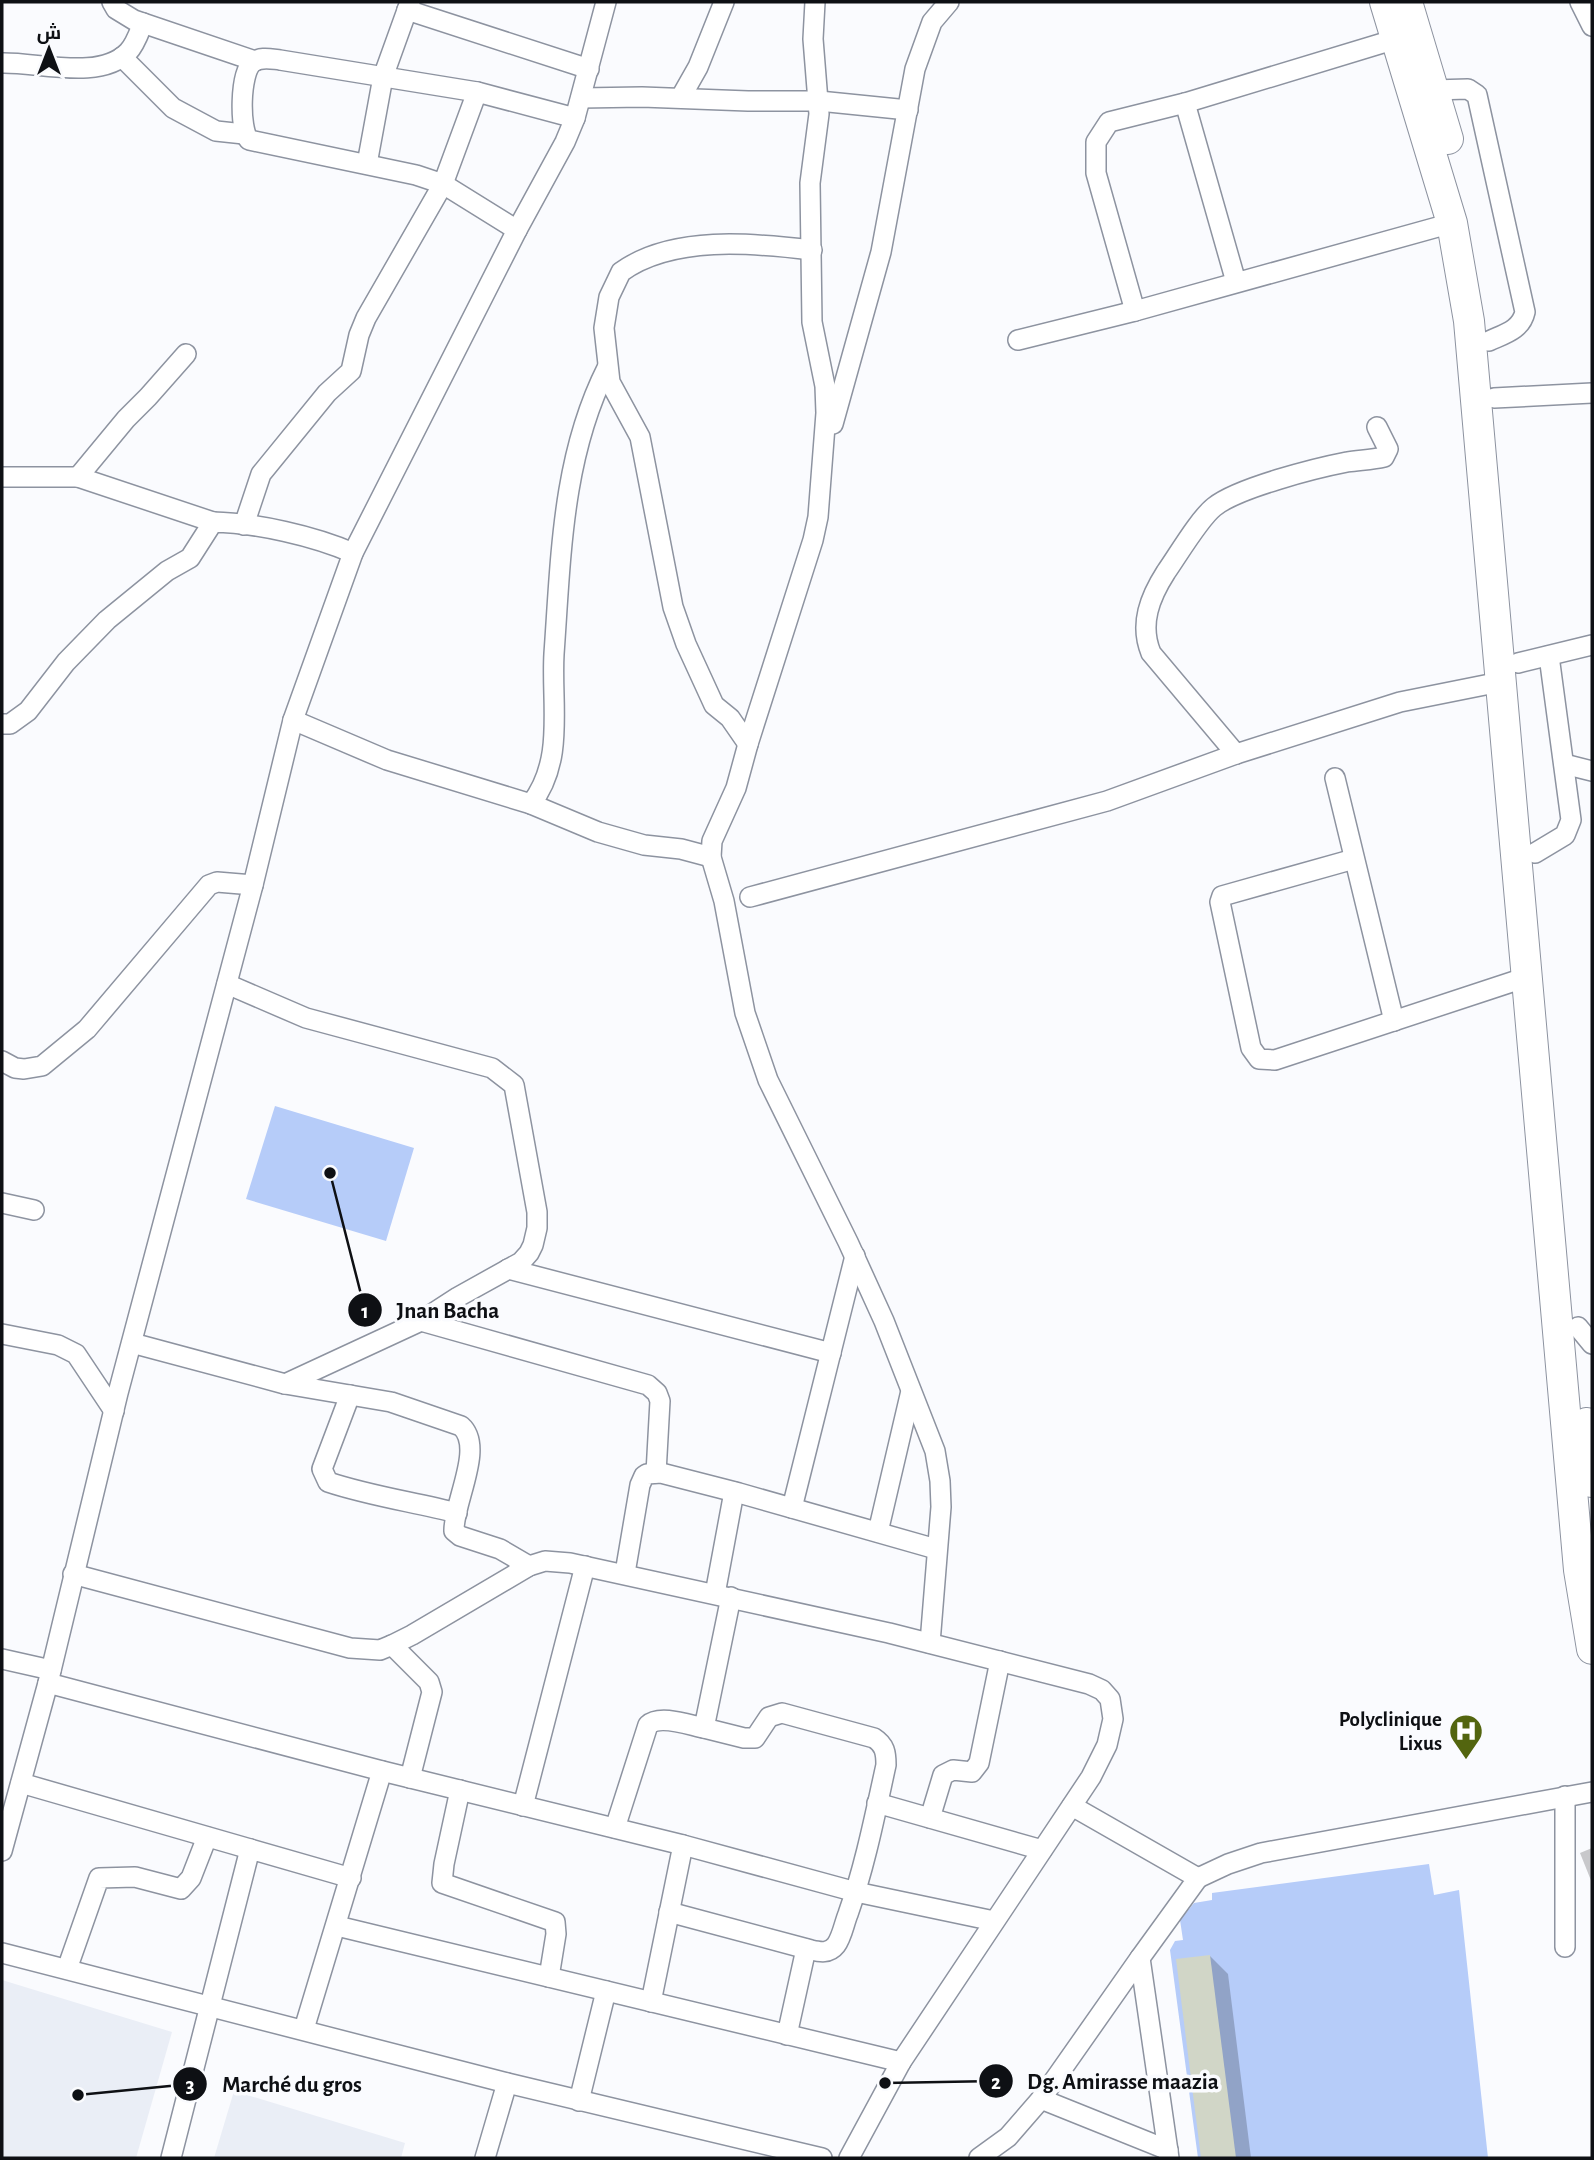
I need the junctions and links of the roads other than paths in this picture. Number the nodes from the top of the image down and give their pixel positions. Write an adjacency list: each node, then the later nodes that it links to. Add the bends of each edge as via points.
1 (112, 2): 10 (street, via 124,15)
2 (606, 2): 16 (street)
3 (724, 2): 20 (street)
4 (815, 2): 22 (street)
5 (948, 2): 24 (street, via 932,22 915,69)
6 (1385, 2): 12 (highway)
7 (1406, 2): 18 (highway)
8 (1580, 2): 11 (street)
9 (408, 6): 16 (street); 17 (street)
10 (144, 23): 13 (street); 14 (street)
11 (1592, 26)
12 (1396, 39): 23 (street); 29 (highway)
13 (122, 57): 15 (street, via 90,67); 26 (street, via 173,108 216,131)
14 (255, 61): 17 (street, via 280,60); 26 (street, via 245,76)
15 (2, 63)
16 (589, 69): 21 (street)
17 (383, 77): 19 (street); 27 (street)
18 (1433, 90): 35 (highway, via 1468,217); 35 (street, via 1468,89 1476,95 1525,312 1516,328)
19 (477, 92): 25 (street); 28 (street)
20 (681, 97): 21 (street); 22 (street)
21 (581, 98): 25 (street)
22 (819, 101): 24 (street); 31 (street, via 810,183)
23 (1185, 103): 32 (street); 33 (street, via 1109,122 1096,142 1096,173)
24 (908, 110): 41 (street, via 881,252)
25 (575, 118): 30 (street)
26 (244, 134): 27 (street, via 262,144)
27 (367, 164): 28 (street)
28 (443, 184): 30 (street); 45 (street, via 366,318 351,371 327,393 261,474)
29 (1452, 222): 32 (street); 49 (highway, via 1469,321)
30 (517, 230): 46 (street)
31 (812, 250): 37 (street, via 758,244 679,247 627,268 609,297 604,328); 41 (street, via 812,322 825,386)
32 (1236, 282): 33 (street)
33 (1135, 311): 34 (street)
34 (1018, 340)
35 (1489, 341): 39 (highway)
36 (186, 354): 43 (street)
37 (607, 368): 52 (street, via 640,437 673,607 686,644 713,705 730,718); 57 (street, via 586,415 567,493 554,659 553,754 547,778)
38 (1592, 393): 39 (street)
39 (1494, 398): 49 (highway)
40 (1377, 427): 53 (street, via 1388,449 1384,457 1321,468 1215,506 1154,594 1145,626 1151,653)
41 (824, 455): 52 (street, via 813,540)
42 (3, 475): 43 (street)
43 (78, 477): 44 (street)
44 (213, 522): 45 (street); 51 (street, via 190,558 107,620 28,711 10,724)
45 (244, 525): 46 (street, via 327,542)
46 (354, 553): 50 (street)
47 (1592, 645): 48 (street)
48 (1549, 656): 49 (street); 54 (street)
49 (1509, 672): 53 (street); 58 (highway); 63 (highway)
50 (293, 720): 57 (street, via 387,760); 61 (street)
51 (2, 724)
52 (748, 744): 59 (street, via 736,788 712,841)
53 (1236, 754): 62 (street, via 1107,801)
54 (1563, 764): 55 (street); 58 (street, via 1571,820 1565,835)
55 (1592, 771)
56 (1335, 778): 60 (street)
57 (531, 804): 59 (street, via 620,838)
58 (1535, 853): 73 (highway)
59 (711, 857): 69 (street, via 745,1013 768,1080)
60 (1354, 859): 65 (street); 65 (street, via 1222,896 1251,1048 1259,1059 1275,1060)
61 (253, 885): 64 (street); 66 (street, via 217,881 209,885 87,1029 42,1066 15,1068)
62 (750, 897)
63 (1527, 977): 65 (street); 95 (highway, via 1579,1570)
64 (227, 984): 70 (street, via 306,1018 492,1068 514,1085 537,1228 529,1253); 74 (street)
65 (1394, 1021)
66 (2, 1060)
67 (2, 1203): 68 (street)
68 (34, 1210)
69 (855, 1256): 75 (street); 77 (street)
70 (508, 1269): 71 (street); 75 (street)
71 (421, 1321): 76 (street); 81 (street, via 648,1385 660,1401)
72 (2, 1334): 79 (street, via 58,1345 76,1354)
73 (1585, 1336): 80 (highway)
74 (132, 1343): 76 (street); 79 (street)
75 (831, 1353): 84 (street)
76 (285, 1384): 78 (street)
77 (911, 1391): 86 (street); 87 (street, via 935,1451 940,1481)
78 (350, 1395): 85 (street, via 391,1402 467,1430 468,1465); 85 (street, via 322,1469 328,1482)
79 (114, 1412): 91 (street)
80 (1591, 1446): 82 (highway)
81 (656, 1474): 83 (street); 90 (street, via 644,1476 640,1485)
82 (1592, 1482)
83 (734, 1492): 84 (street); 92 (street)
84 (792, 1508): 86 (street)
85 (457, 1513): 88 (street, via 457,1534 500,1549)
86 (877, 1532): 87 (street)
87 (936, 1549): 93 (street)
88 (529, 1566): 89 (street, via 545,1561); 94 (street)
89 (585, 1566): 90 (street); 107 (street)
90 (625, 1573): 92 (street)
91 (73, 1574): 94 (street, via 350,1648 380,1650); 98 (street)
92 (723, 1596): 93 (street); 99 (street)
93 (930, 1643): 97 (street)
94 (392, 1645): 101 (street, via 429,1682 432,1692)
95 (1592, 1649)
96 (2, 1658): 98 (street)
97 (1000, 1661): 108 (street, via 1089,1684 1110,1699 1113,1718 1107,1745); 109 (street, via 979,1763 972,1772 953,1770 943,1775)
98 (49, 1676): 100 (street); 102 (street)
99 (704, 1728): 106 (street, via 755,1738 769,1717 782,1713 874,1738 883,1745 886,1757); 110 (street, via 661,1720 648,1726)
100 (382, 1771): 101 (street); 116 (street)
101 (410, 1778): 103 (street)
102 (21, 1783): 111 (street); 115 (street)
103 (460, 1790): 107 (street); 127 (street, via 442,1882 555,1922)
104 (1592, 1791): 105 (street)
105 (1566, 1796): 117 (street, via 1261,1853); 122 (street)
106 (877, 1803): 109 (street); 118 (street)
107 (523, 1806): 110 (street)
108 (1072, 1806): 114 (street); 117 (street)
109 (929, 1818): 114 (street)
110 (615, 1828): 112 (street)
111 (207, 1837): 113 (street); 126 (street, via 191,1878 181,1889 135,1877 99,1878)
112 (683, 1845): 118 (street); 119 (street)
113 (250, 1849): 116 (street); 130 (street)
114 (1042, 1850): 120 (street)
115 (2, 1851)
116 (351, 1878): 121 (street)
117 (1198, 1878): 125 (street)
118 (856, 1892): 120 (street); 123 (street, via 835,1946 825,1952)
119 (670, 1912): 123 (street); 129 (street)
120 (994, 1921): 133 (street)
121 (337, 1926): 127 (street); 131 (street)
122 (1566, 1947)
123 (806, 1949): 132 (street)
124 (2, 1953): 126 (street)
125 (1140, 1958): 135 (street); 137 (street)
126 (67, 1969): 130 (street)
127 (549, 1977): 128 (street)
128 (606, 1991): 129 (street); 136 (street)
129 (651, 2002): 132 (street)
130 (210, 2005): 131 (street); 138 (street)
131 (304, 2029): 134 (street)
132 (787, 2035): 133 (street)
133 (901, 2062): 141 (street)
134 (507, 2083): 136 (street); 139 (street)
135 (1041, 2099): 137 (street); 142 (street, via 1008,2137)
136 (579, 2101): 140 (street)
137 (1168, 2154)
138 (171, 2158)
139 (485, 2158)
140 (822, 2158)
141 (849, 2158)
142 (979, 2158)

